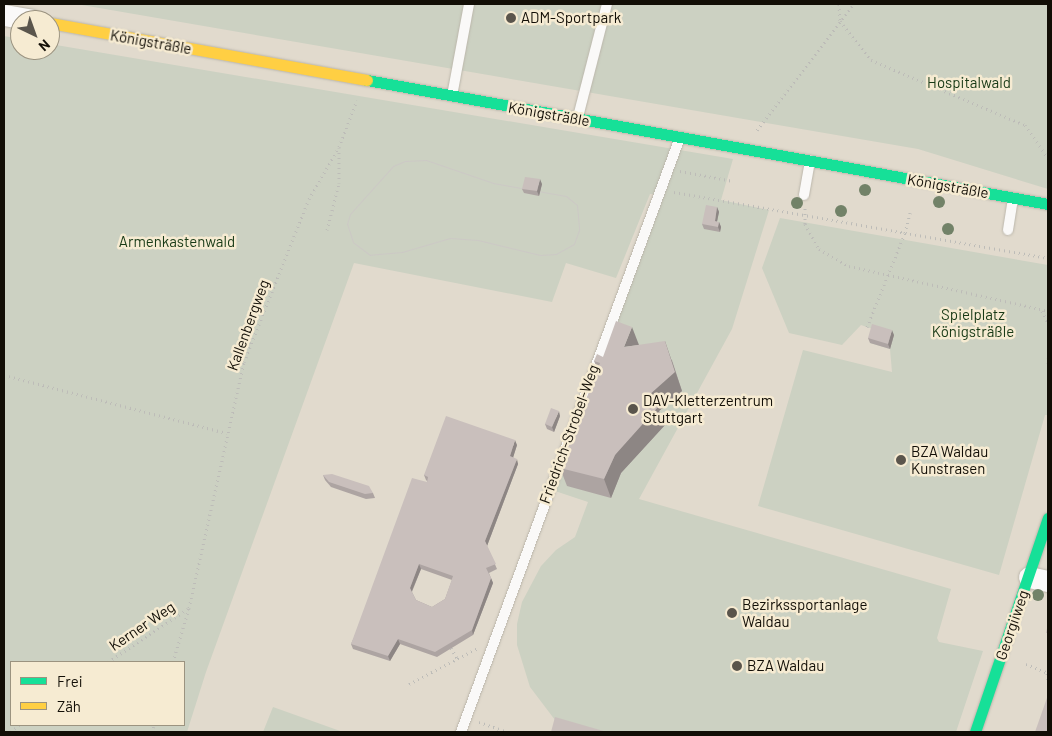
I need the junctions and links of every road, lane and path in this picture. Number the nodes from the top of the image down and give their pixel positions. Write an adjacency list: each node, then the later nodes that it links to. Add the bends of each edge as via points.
1 (469, 4): 8 (lane)
2 (607, 4): 9 (lane)
3 (839, 4): 5 (path)
4 (854, 4): 5 (path)
5 (840, 21): 12 (path, via 754,135); 13 (path, via 871,60 1025,125)
6 (60, 25): 7 (street, Königsträßle)
7 (364, 80): 8 (street, Königsträßle); 11 (path, Kallenbergweg)
8 (452, 96): 9 (street, Königsträßle)
9 (578, 119): 10 (street, Königsträßle)
10 (680, 137): 12 (street, Königsträßle); 15 (lane, Friedrich-Strobel-Weg)
11 (339, 147): 23 (path, via 339,183); 35 (path, Kallenbergweg, via 309,199 244,362)
12 (750, 150): 14 (street, Königsträßle)
13 (1048, 158)
14 (810, 161): 18 (lane); 19 (street, Königsträßle)
15 (668, 166): 16 (path); 17 (lane, Friedrich-Strobel-Weg)
16 (732, 181)
17 (659, 188): 22 (path); 39 (lane, Friedrich-Strobel-Weg)
18 (804, 195): 22 (path)
19 (1013, 198): 20 (street, Königsträßle); 24 (lane)
20 (1048, 204)
21 (910, 213): 25 (path)
22 (806, 217): 25 (path); 27 (path, via 805,224 819,249 849,266)
23 (327, 230)
24 (1008, 230)
25 (905, 233): 26 (path); 27 (path)
26 (1048, 258)
27 (888, 275): 28 (path); 31 (path)
28 (1042, 310): 29 (path); 30 (path)
29 (1048, 311)
30 (1048, 323)
31 (867, 327)
32 (1048, 358): 33 (path)
33 (1048, 364)
34 (4, 375): 35 (path)
35 (227, 433): 38 (path, Kallenbergweg)
36 (1048, 518): 37 (street, Georgiiweg)
37 (1038, 579): 51 (street, Georgiiweg)
38 (189, 608): 42 (path, Kerner Weg); 43 (path, Kallenbergweg)
39 (496, 637): 41 (path); 48 (lane, Friedrich-Strobel-Weg)
40 (452, 648): 41 (path)
41 (457, 658): 47 (path)
42 (110, 661)
43 (173, 661)
44 (1026, 664): 45 (path)
45 (1048, 673): 46 (path)
46 (1048, 681)
47 (409, 684)
48 (466, 719): 49 (lane, Friedrich-Strobel-Weg); 50 (path)
49 (461, 732)
50 (508, 732)
51 (975, 732)

